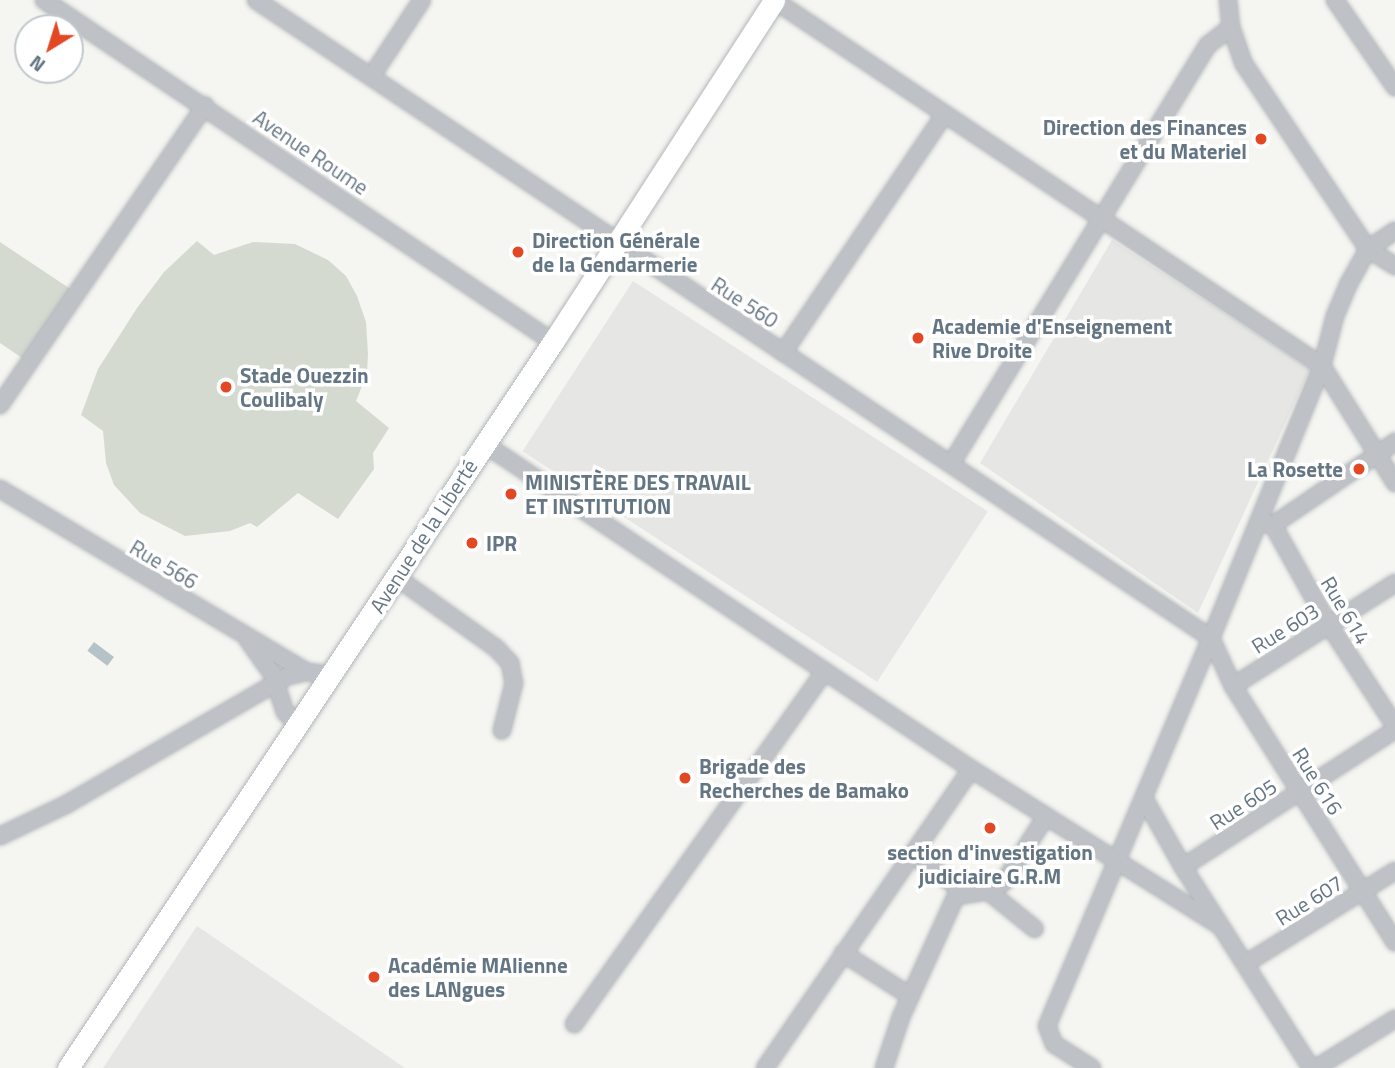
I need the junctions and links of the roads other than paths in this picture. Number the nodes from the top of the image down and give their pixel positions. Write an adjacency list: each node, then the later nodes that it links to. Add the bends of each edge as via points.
1 (44, 0): 10 (street, Avenue Roume)
2 (256, 0): 8 (street, Rue 560)
3 (422, 0): 8 (street)
4 (774, 0): 11 (street); 14 (main road, Avenue de la Liberté)
5 (1335, 0): 9 (street)
6 (1231, 1): 7 (street)
7 (1231, 27): 12 (street, via 1208,46); 15 (street, via 1244,64)
8 (371, 77): 14 (street, Rue 560)
9 (1395, 87)
10 (205, 106): 17 (street, Avenue Roume); 20 (street)
11 (944, 115): 12 (street); 18 (street)
12 (1101, 220): 19 (street); 24 (street)
13 (1395, 232): 15 (street)
14 (616, 243): 17 (main road, Avenue de la Liberté); 18 (street, Rue 560)
15 (1368, 249): 16 (street); 19 (street, via 1335,316)
16 (1395, 266)
17 (553, 342): 22 (main road, Avenue de la Liberté)
18 (783, 353): 24 (street, Rue 560)
19 (1322, 366): 23 (street); 27 (street)
20 (0, 405)
21 (1395, 442): 23 (street)
22 (483, 443): 28 (main road, Avenue de la Liberté); 33 (street)
23 (1377, 454): 25 (street); 27 (street)
24 (951, 464): 32 (street, Rue 560)
25 (1395, 483)
26 (0, 489): 31 (street, Rue 566)
27 (1266, 523): 30 (street, Rue 614); 32 (street)
28 (396, 577): 35 (main road, Avenue de la Liberté); 40 (street, via 496,648 510,663 514,682)
29 (1395, 583): 30 (street, Rue 603)
30 (1329, 625): 37 (street, Rue 603); 39 (street, Rue 614)
31 (247, 638): 34 (street, Rue 566); 36 (street)
32 (1211, 638): 37 (street, Rue 616); 43 (street)
33 (825, 671): 41 (street); 60 (street)
34 (307, 672): 35 (street); 36 (street)
35 (333, 675): 38 (main road, Avenue de la Liberté)
36 (277, 684): 38 (street, via 285,712); 45 (street, via 67,804)
37 (1233, 686): 42 (street, Rue 616)
38 (298, 724): 61 (main road, Avenue de la Liberté)
39 (1395, 728): 42 (street, Rue 605)
40 (502, 730)
41 (971, 769): 44 (street); 46 (street)
42 (1300, 792): 48 (street, Rue 605); 51 (street, Rue 616)
43 (1145, 800): 47 (street); 48 (street)
44 (1046, 816): 47 (street); 50 (street, via 1013,871)
45 (0, 836)
46 (912, 854): 52 (street); 56 (street)
47 (1119, 861): 53 (street); 64 (street, via 1046,1027 1054,1044)
48 (1183, 867): 53 (street)
49 (1395, 871): 51 (street, Rue 607)
50 (988, 891): 52 (street); 54 (street)
51 (1363, 891): 55 (street, Rue 616); 57 (street, Rue 607)
52 (966, 893): 58 (street, via 956,896 947,912)
53 (1220, 926): 57 (street)
54 (1035, 929)
55 (1395, 942)
56 (844, 953): 58 (street); 62 (street)
57 (1245, 964): 65 (street)
58 (910, 996): 63 (street)
59 (1395, 1019): 65 (street)
60 (574, 1024)
61 (68, 1068)
62 (765, 1068)
63 (884, 1068)
64 (1092, 1068)
65 (1313, 1068)

